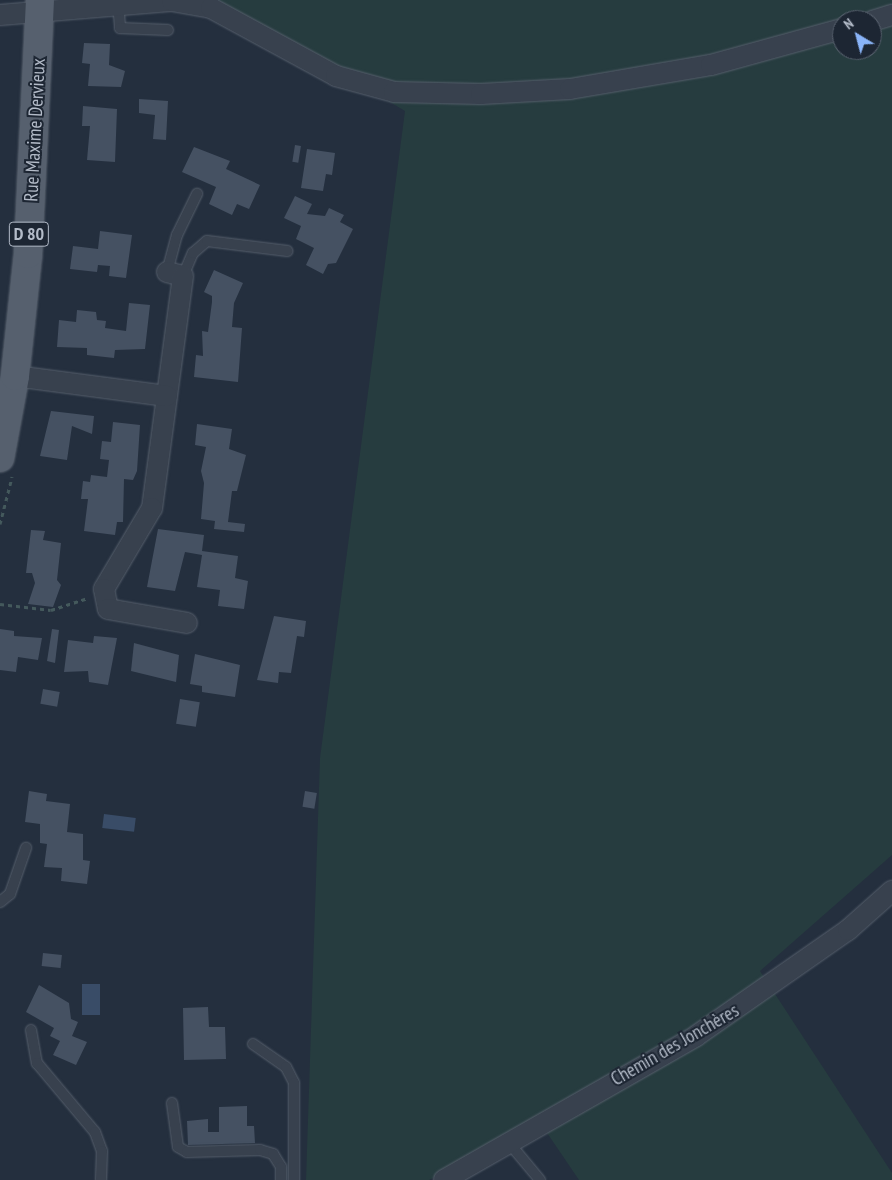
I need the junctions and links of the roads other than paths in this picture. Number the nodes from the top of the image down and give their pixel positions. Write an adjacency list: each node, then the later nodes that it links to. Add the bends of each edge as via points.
1 (118, 3): 2 (street); 4 (lane, via 120,28); 5 (street, via 172,0 211,8 336,76 394,92 481,94 570,89 711,65)
2 (41, 5): 3 (street); 9 (main road, Rue Maxime Dervieux / D 80, via 28,254)
3 (0, 15)
4 (168, 30)
5 (832, 32)
6 (197, 194): 8 (lane, via 176,235)
7 (287, 251): 8 (lane, via 207,241)
8 (175, 274): 10 (street)
9 (15, 376): 10 (street); 11 (main road, Rue Maxime Dervieux / D 80)
10 (167, 396): 12 (street, via 152,508 104,589 108,609)
11 (0, 458)
12 (186, 623)
13 (26, 848): 15 (lane, via 10,894)
14 (892, 891): 19 (street, Chemin des Jonchères, via 752,1000)
15 (0, 902)
16 (31, 1030): 20 (lane, via 37,1063 94,1132 102,1151)
17 (253, 1044): 22 (lane, via 286,1067 294,1083)
18 (172, 1103): 21 (lane, via 178,1147 186,1152 260,1150 273,1154 281,1167)
19 (510, 1144): 23 (street, Chemin des Jonchères); 24 (lane)
20 (102, 1180)
21 (281, 1180)
22 (294, 1180)
23 (444, 1180)
24 (540, 1180)

